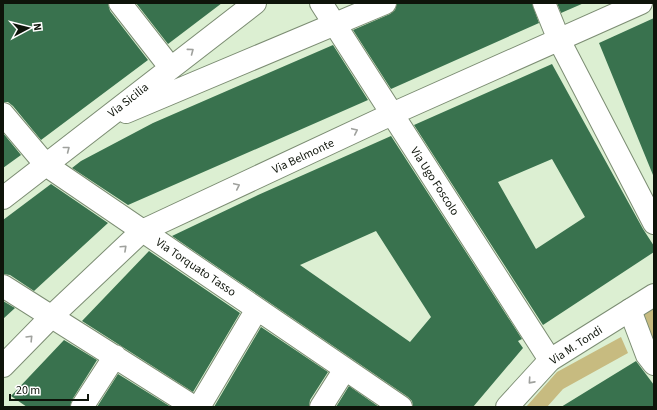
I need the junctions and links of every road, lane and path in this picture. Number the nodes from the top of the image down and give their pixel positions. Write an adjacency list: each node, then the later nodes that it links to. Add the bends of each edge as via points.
1 (120, 3): 11 (street)
2 (255, 3): 11 (street, Via Sicilia, one-way to 2)
3 (321, 3): 9 (street, Via Ugo Foscolo)
4 (385, 3): 9 (street)
5 (544, 3): 10 (street)
6 (641, 3): 10 (street, Via Belmonte)
7 (652, 3): 8 (street)
8 (654, 8)
9 (335, 25): 13 (street, Via Ugo Foscolo); 14 (street)
10 (559, 40): 13 (street, Via Belmonte); 17 (street)
11 (170, 67): 14 (street, Via Sicilia)
12 (3, 114): 15 (street, Via Torquato Tasso)
13 (392, 114): 18 (street, Via Belmonte, one-way to 13); 25 (street, Via Ugo Foscolo)
14 (101, 122): 15 (street, Via Sicilia, one-way to 14)
15 (46, 165): 16 (street, Via Sicilia); 18 (street, Via Torquato Tasso)
16 (3, 198)
17 (654, 223)
18 (142, 230): 21 (street, Via Torquato Tasso); 23 (street, Via Belmonte, one-way to 18)
19 (3, 286): 23 (street)
20 (654, 295): 22 (street, Via M. Tondi)
21 (257, 309): 28 (street, Via Torquato Tasso); 31 (street)
22 (630, 310): 25 (street, Via M. Tondi); 26 (street, via 647,355)
23 (52, 316): 24 (street); 27 (street, Via Belmonte, one-way to 23)
24 (115, 356): 29 (street); 30 (street)
25 (550, 360): 34 (street, Via M. Tondi, one-way to 34)
26 (654, 364)
27 (3, 366)
28 (345, 369): 32 (street); 33 (street, Via Torquato Tasso)
29 (82, 407)
30 (194, 407)
31 (199, 407)
32 (321, 407)
33 (401, 407)
34 (507, 407)

